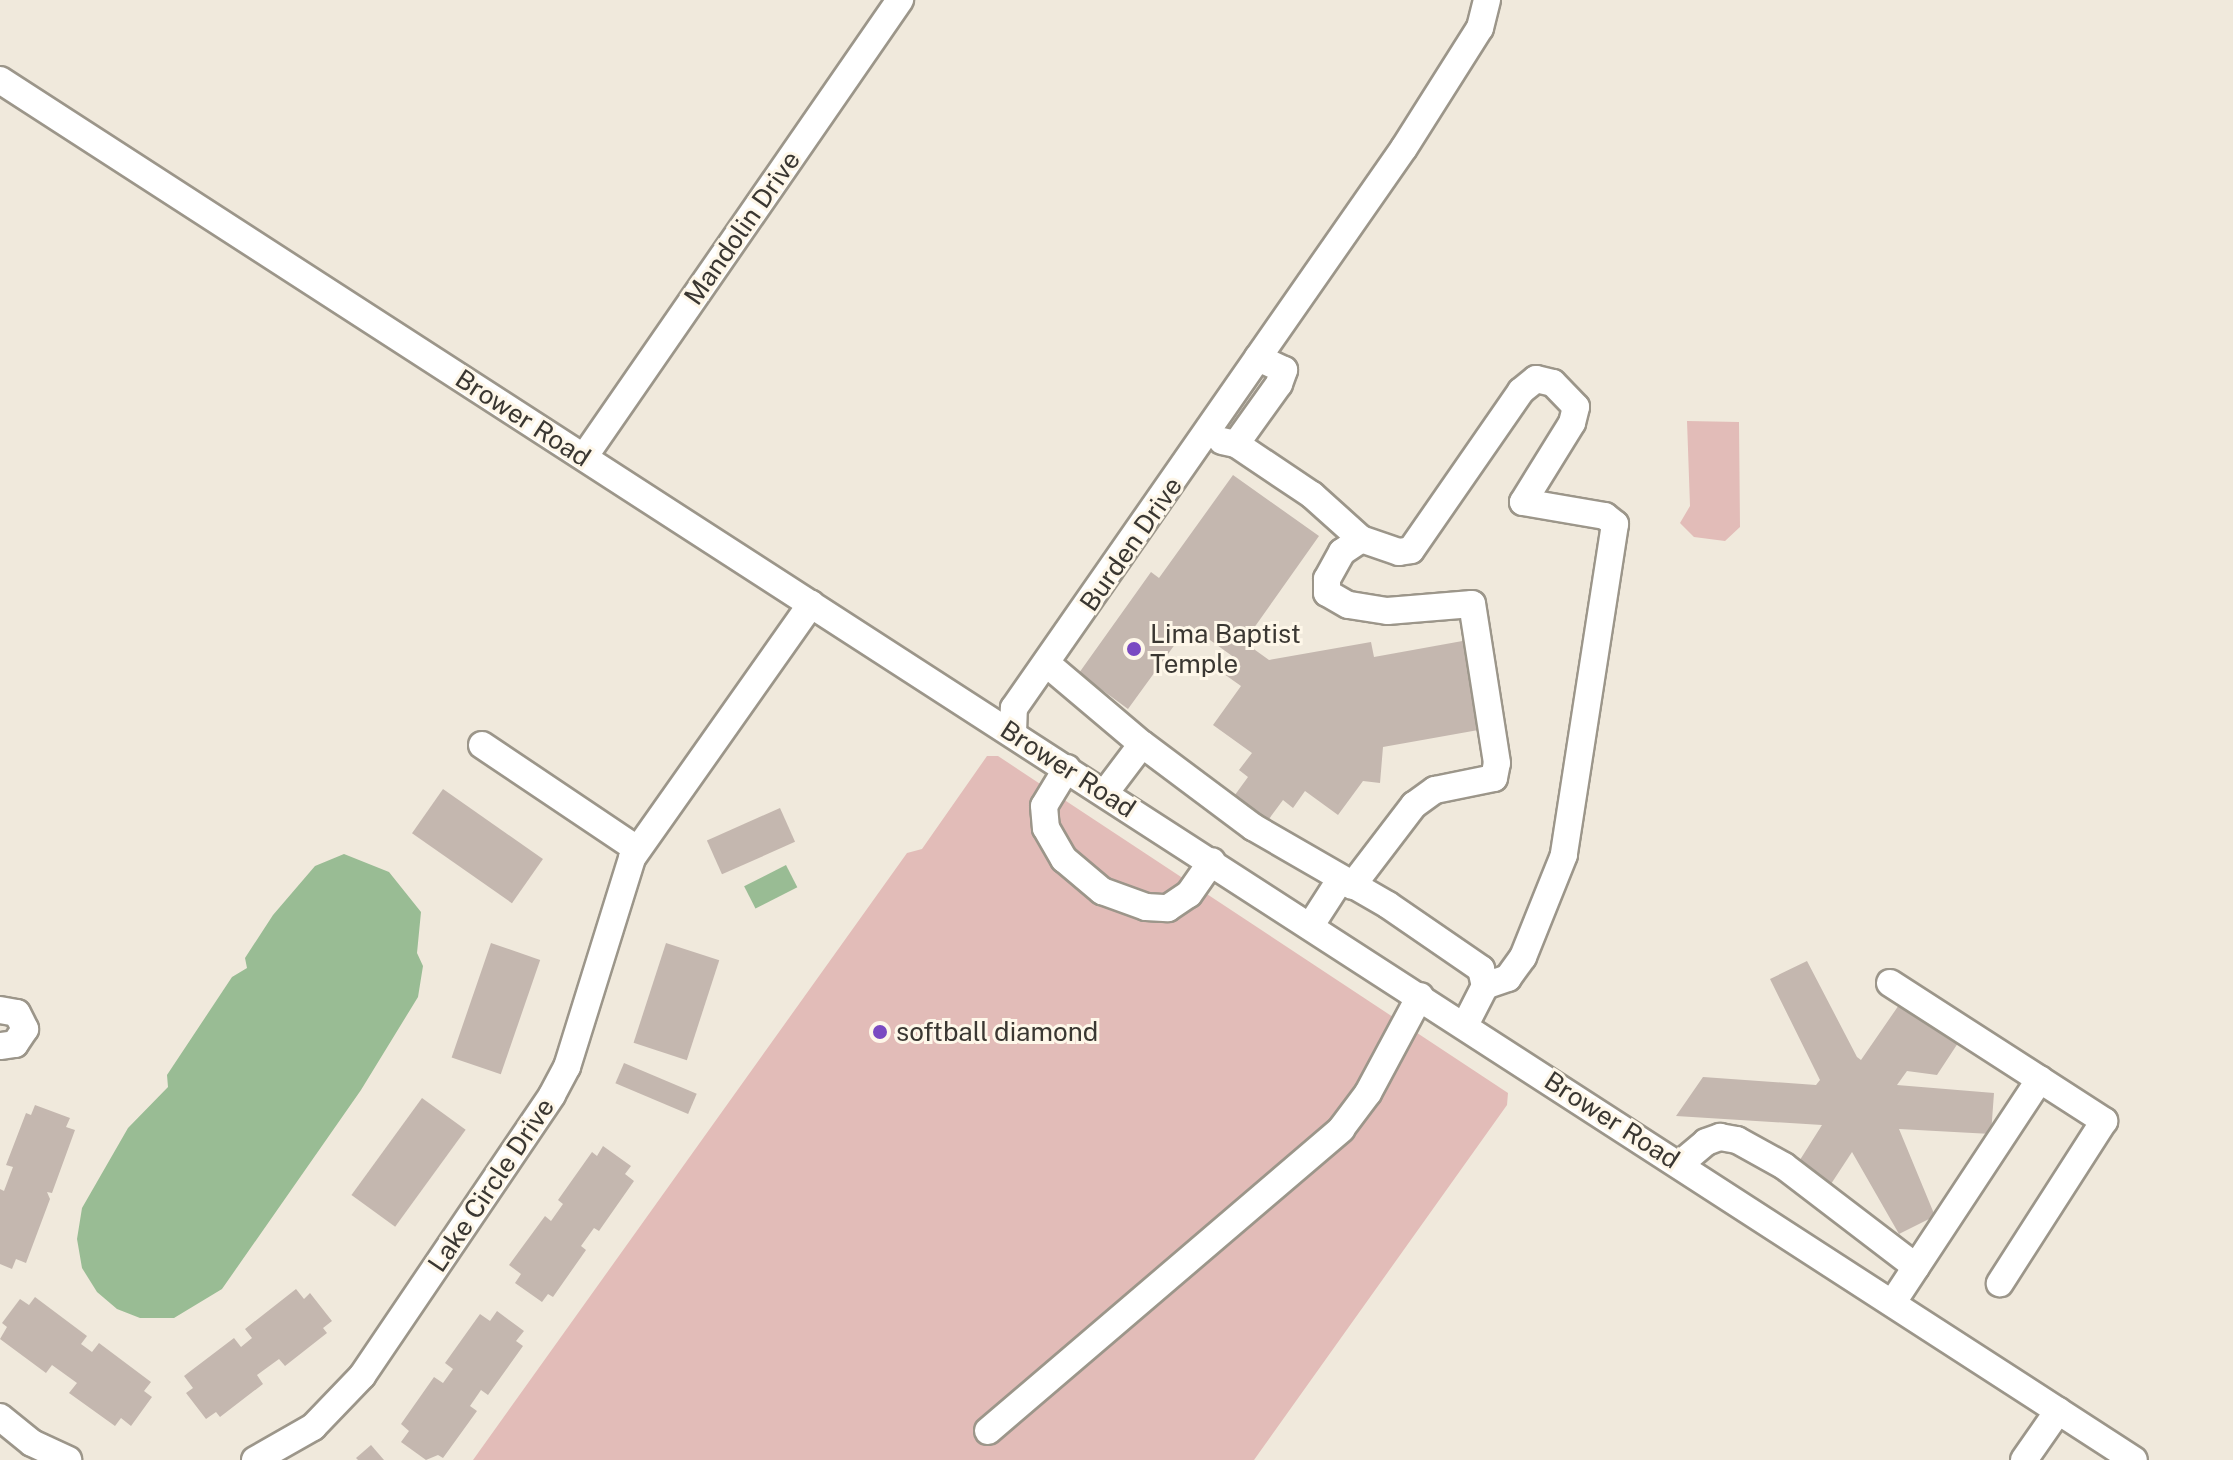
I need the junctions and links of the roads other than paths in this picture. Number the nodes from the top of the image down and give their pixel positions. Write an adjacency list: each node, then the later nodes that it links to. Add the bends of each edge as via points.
1 (900, 0): 7 (street, Mandolin Drive)
2 (1487, 0): 4 (street, Burden Drive, via 1466,53)
3 (0, 80): 7 (street, Brower Road)
4 (1258, 358): 5 (street, Burden Drive); 6 (street, via 1284,370)
5 (1207, 437): 6 (street); 10 (street, Burden Drive)
6 (1236, 444): 8 (street, via 1312,495)
7 (584, 457): 9 (street, Brower Road)
8 (1361, 539): 18 (street, via 1342,552 1327,579 1327,593 1348,605 1387,611 1472,604 1497,763 1494,778 1435,790 1414,805); 21 (street, via 1399,552 1411,550 1521,391 1536,379 1553,383 1576,407 1523,502 1605,516 1615,524 1566,845 1523,957 1508,978)
9 (811, 604): 11 (street, Brower Road); 16 (street, Lake Circle Drive)
10 (1046, 663): 11 (street, Burden Drive, via 1014,708); 12 (street)
11 (1013, 733): 14 (street, Brower Road)
12 (1142, 744): 15 (street); 18 (street, via 1253,827)
13 (482, 745): 16 (street)
14 (1067, 768): 15 (street, Brower Road); 17 (street, via 1044,806 1046,828 1064,859 1102,891 1146,907 1168,908 1189,894)
15 (1105, 793): 17 (street, Brower Road)
16 (637, 849): 35 (street, Lake Circle Drive, via 567,1067 552,1095 362,1376 313,1427)
17 (1212, 861): 19 (street, Brower Road)
18 (1346, 883): 19 (street); 21 (street, via 1481,969)
19 (1311, 925): 22 (street, Brower Road)
20 (1890, 983): 26 (street)
21 (1485, 986): 24 (street)
22 (1420, 996): 24 (street, Brower Road); 33 (street, via 1368,1093 1341,1129)
23 (0, 1010): 25 (street, via 17,1013 25,1029 15,1044)
24 (1465, 1025): 27 (street, Brower Road)
25 (0, 1046)
26 (2040, 1079): 28 (street); 29 (street, via 2104,1121)
27 (1680, 1164): 28 (street, via 1706,1142 1737,1140 1796,1173); 30 (street, Brower Road)
28 (1916, 1267): 30 (street)
29 (2000, 1283)
30 (1893, 1302): 31 (street, Brower Road)
31 (2058, 1411): 36 (street); 37 (street, Brower Road)
32 (0, 1417): 34 (street, via 32,1443)
33 (988, 1431)
34 (68, 1460)
35 (255, 1460)
36 (2024, 1460)
37 (2134, 1460)

